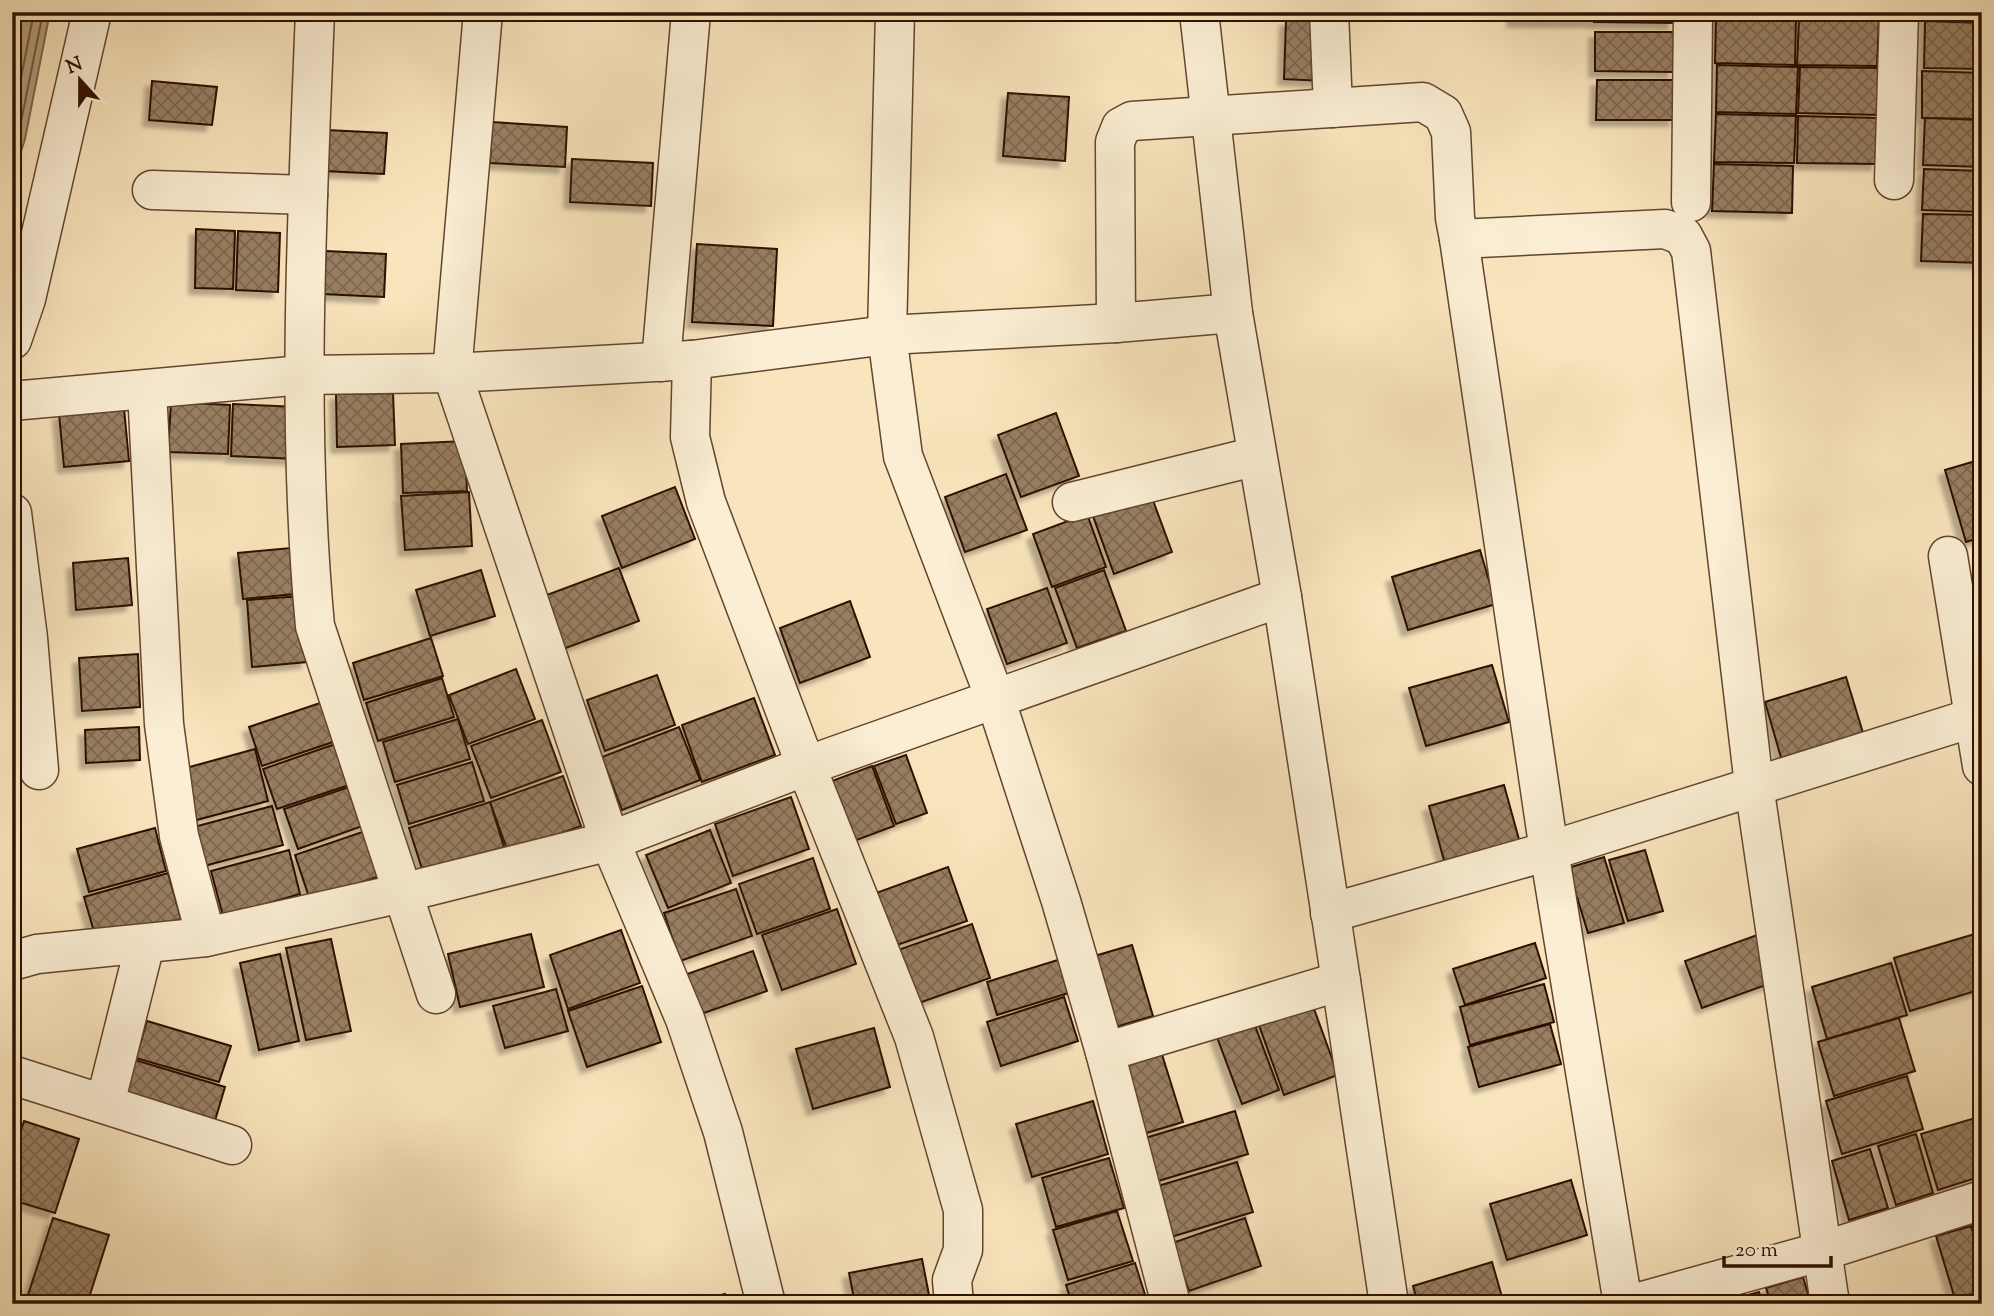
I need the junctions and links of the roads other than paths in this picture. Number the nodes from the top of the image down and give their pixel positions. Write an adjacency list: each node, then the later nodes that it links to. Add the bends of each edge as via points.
1 (92, 12): 20 (street, via 26,299)
2 (315, 12): 14 (street)
3 (483, 12): 22 (street)
4 (691, 12): 21 (street)
5 (895, 12): 19 (street)
6 (1199, 12): 11 (street)
7 (1329, 12): 10 (street)
8 (1693, 12): 15 (street)
9 (1899, 12): 12 (street)
10 (1334, 108): 11 (street); 16 (street, via 1423,102 1443,114 1451,132)
11 (1211, 115): 17 (street); 18 (street, via 1132,121 1121,127 1115,142)
12 (1894, 180)
13 (152, 190): 14 (street)
14 (308, 195): 23 (street)
15 (1691, 202)
16 (1459, 239): 36 (street, via 1665,229 1683,236 1691,251); 38 (street)
17 (1233, 313): 18 (street); 26 (street)
18 (1116, 323): 19 (street)
19 (887, 335): 21 (street); 31 (street, via 903,456)
20 (12, 340)
21 (677, 361): 22 (street); 33 (street, via 706,502)
22 (452, 373): 23 (street); 37 (street)
23 (303, 375): 24 (street); 39 (street, via 315,626)
24 (147, 390): 25 (street); 41 (street, via 164,724 179,836)
25 (12, 401)
26 (1257, 456): 27 (street); 30 (street)
27 (1072, 502)
28 (12, 513): 35 (street)
29 (1948, 556): 32 (street)
30 (1282, 597): 31 (street); 40 (street)
31 (995, 698): 33 (street); 46 (street)
32 (1978, 716): 34 (street); 36 (street)
33 (806, 766): 37 (street); 53 (street, via 914,1037 963,1210 962,1250 952,1280)
34 (1982, 766)
35 (39, 770)
36 (1754, 785): 38 (street); 51 (street)
37 (610, 841): 39 (street); 52 (street, via 685,1019 723,1132)
38 (1549, 851): 40 (street); 56 (street)
39 (402, 893): 41 (street); 45 (street)
40 (1330, 913): 44 (street)
41 (206, 937): 42 (street)
42 (145, 944): 43 (street, via 37,954); 48 (street)
43 (12, 961)
44 (1341, 981): 46 (street); 55 (street)
45 (436, 994)
46 (1105, 1052): 54 (street)
47 (12, 1075): 48 (street)
48 (105, 1104): 49 (street)
49 (232, 1145)
50 (1982, 1200): 51 (street)
51 (1823, 1251): 57 (street); 58 (street)
52 (766, 1304)
53 (954, 1304)
54 (1171, 1304)
55 (1389, 1304)
56 (1623, 1304)
57 (1632, 1304)
58 (1830, 1304)

